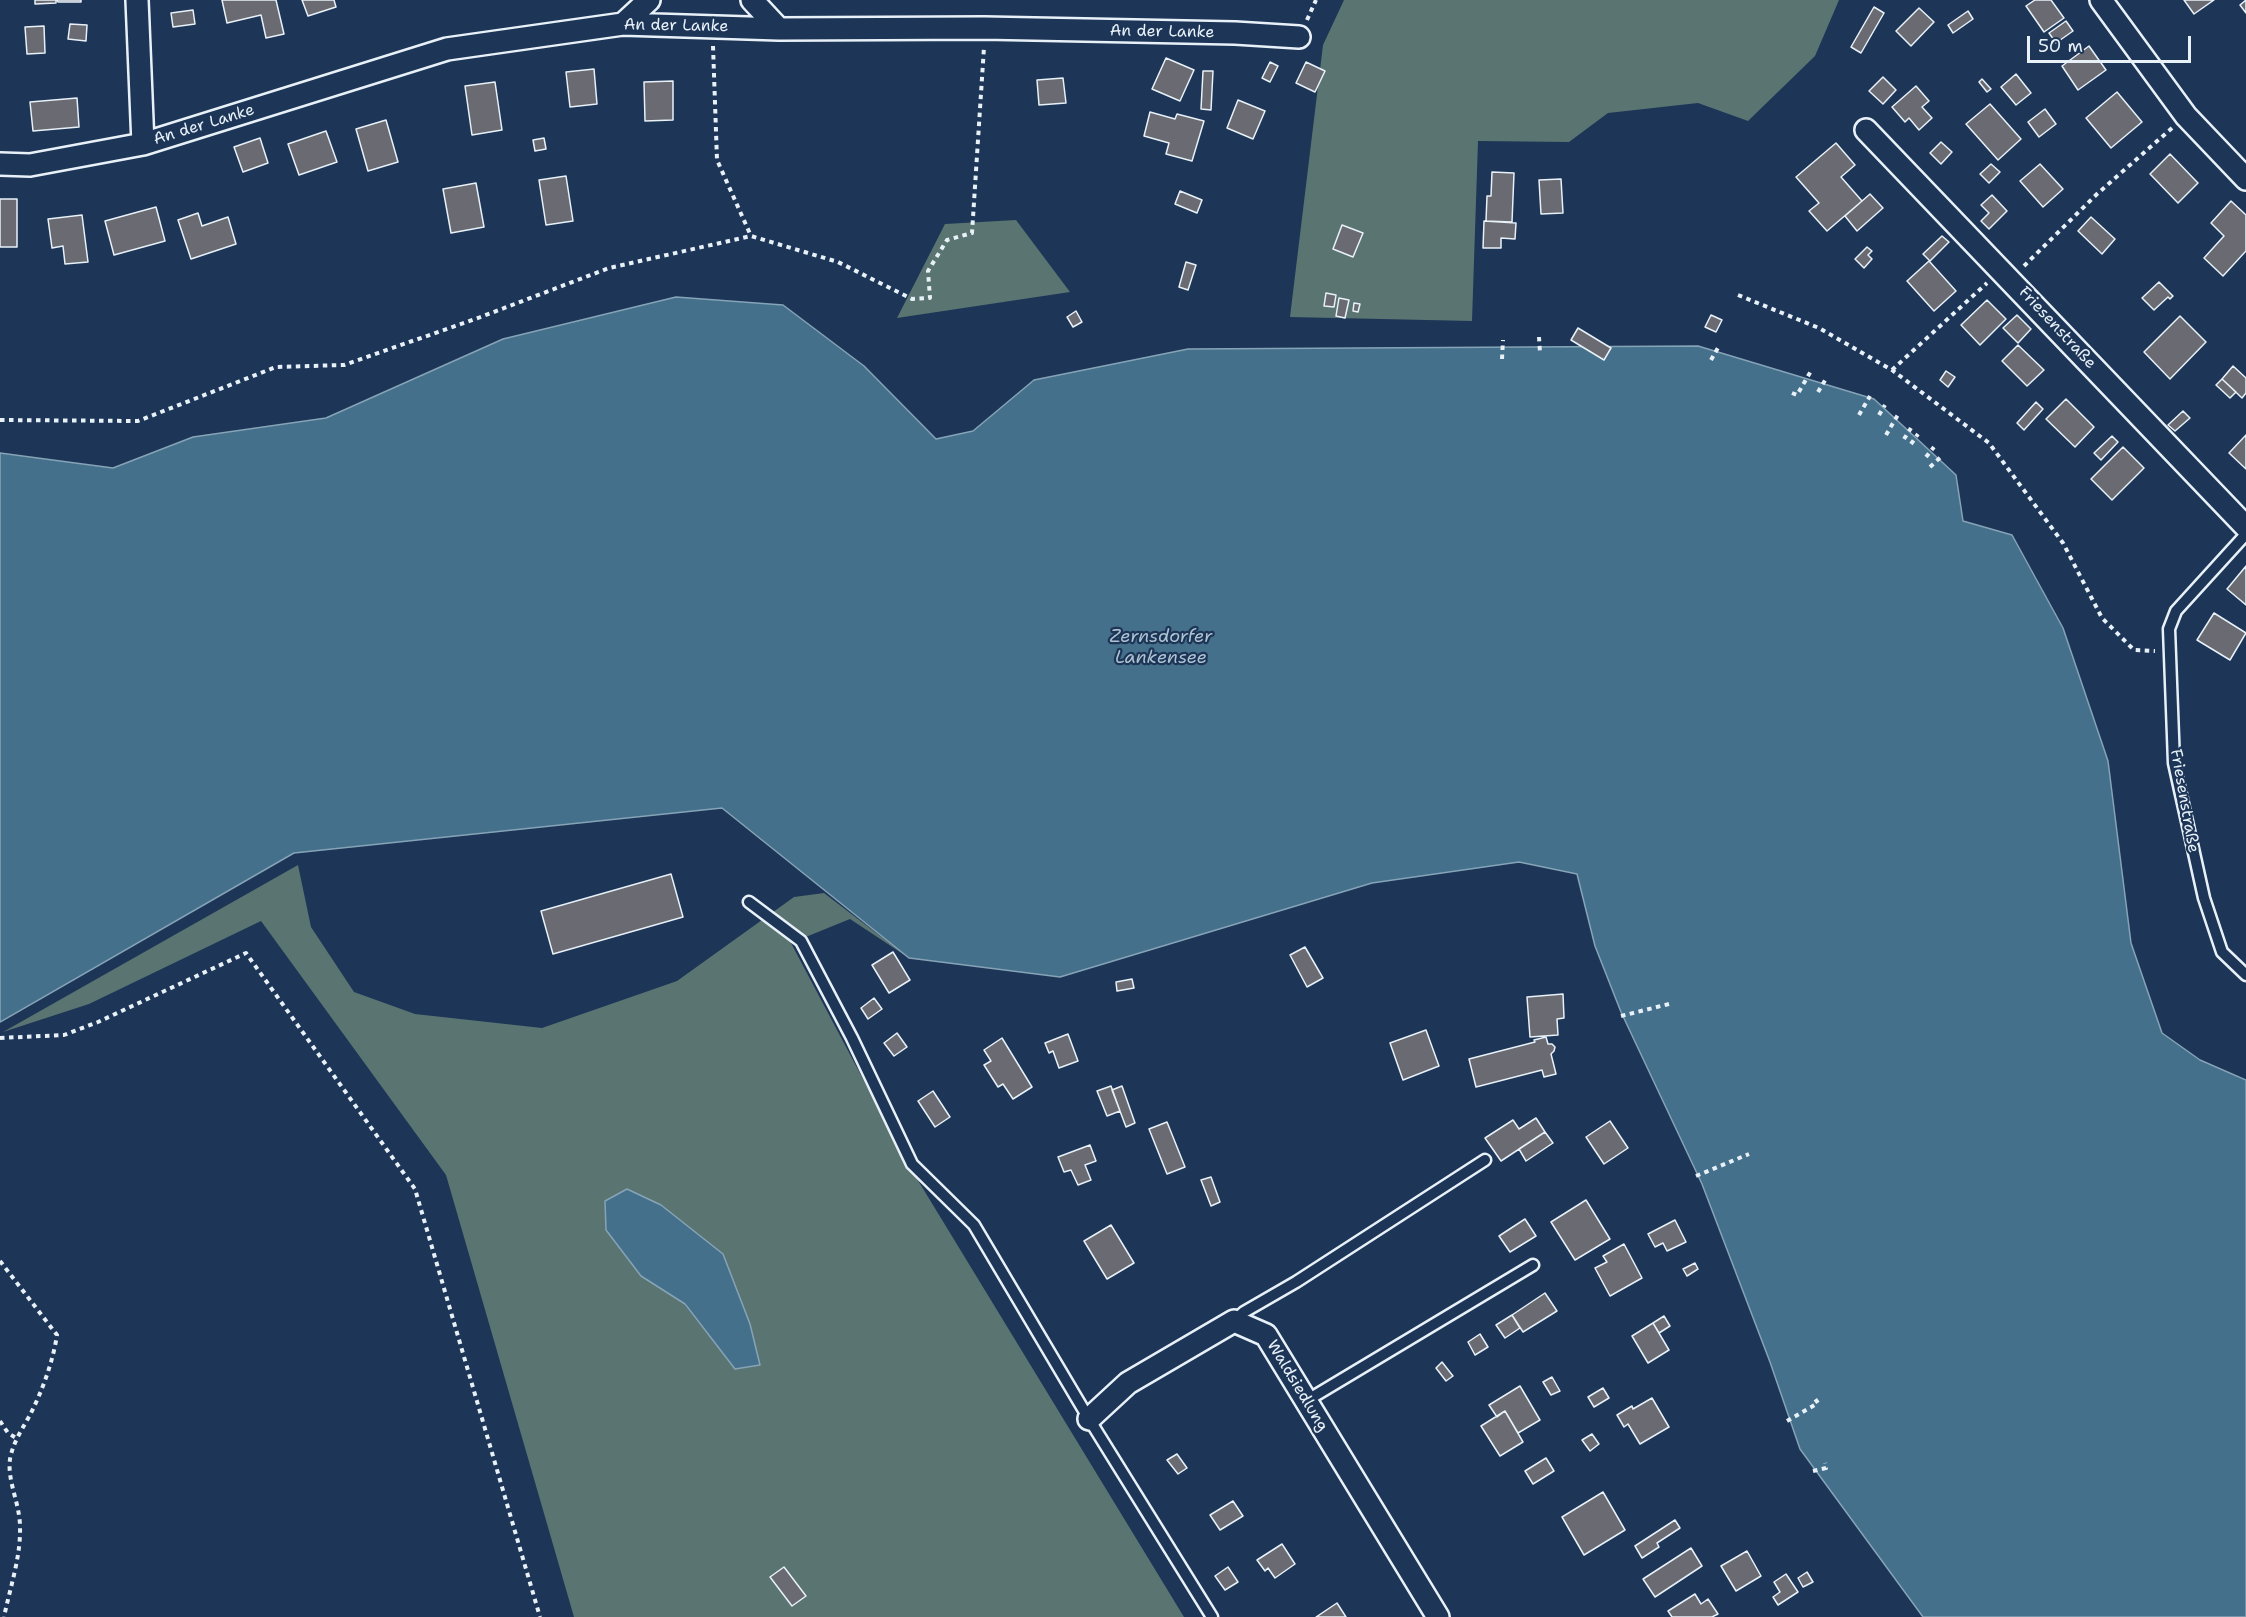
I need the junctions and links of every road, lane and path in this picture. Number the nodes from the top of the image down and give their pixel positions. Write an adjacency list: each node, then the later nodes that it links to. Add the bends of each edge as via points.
1 (137, 0): 12 (street)
2 (649, 0): 5 (street)
3 (753, 0): 8 (street)
4 (2101, 0): 10 (street)
5 (623, 24): 6 (street, An der Lanke); 12 (street, An der Lanke, via 447,49)
6 (712, 27): 8 (street, An der Lanke); 15 (path, via 717,160)
7 (984, 28): 8 (street, An der Lanke); 9 (street, An der Lanke); 15 (path, via 972,234 947,240 928,271 930,298 912,299 838,262)
8 (779, 29)
9 (1299, 37)
10 (2186, 116): 14 (street); 16 (path)
11 (1866, 130): 16 (street, Friesenstraße)
12 (143, 144): 13 (street, An der Lanke, via 30,165)
13 (0, 164)
14 (2246, 178)
15 (751, 236): 34 (path, via 609,268 344,365 276,367 138,421)
16 (2006, 274): 24 (path); 44 (street, Friesenstraße)
17 (1738, 295): 24 (path, via 1819,328)
18 (1539, 337): 21 (path)
19 (1503, 340): 22 (path)
20 (1719, 346): 23 (path)
21 (1540, 353)
22 (1502, 359)
23 (1711, 360)
24 (1892, 370): 46 (path, via 1989,443 2063,543 2102,618 2134,650)
25 (1811, 372): 28 (path, via 1797,395)
26 (1827, 377): 27 (path)
27 (1818, 392)
28 (1792, 393)
29 (1870, 396): 32 (path)
30 (1885, 405): 33 (path)
31 (1899, 413): 37 (path)
32 (1859, 415)
33 (1878, 415)
34 (0, 420)
35 (1911, 428): 38 (path)
36 (1918, 434): 39 (path)
37 (1887, 435)
38 (1904, 439)
39 (1911, 444)
40 (1934, 447): 42 (path)
41 (1943, 455): 43 (path)
42 (1926, 457)
43 (1930, 467)
44 (2246, 527)
45 (2246, 534): 46 (lane, Friesenstraße, via 2176,611 2169,629)
46 (2171, 651): 48 (lane, Friesenstraße, via 2174,763 2204,898 2222,952)
47 (749, 903): 62 (lane, via 801,941 912,1164 974,1225)
48 (2246, 975)
49 (1669, 1004): 50 (path)
50 (1621, 1016)
51 (0, 1038): 69 (path, via 64,1035 246,953 415,1189)
52 (1749, 1154): 54 (path)
53 (1485, 1160): 59 (lane)
54 (1696, 1176)
55 (0, 1261): 58 (path)
56 (1533, 1265): 61 (lane)
57 (0, 1268): 58 (path)
58 (6, 1269): 65 (path, via 57,1335 32,1411)
59 (1234, 1321): 61 (street, Waldsiedlung, via 1266,1335); 62 (street, via 1128,1383)
60 (1813, 1396): 64 (path, via 1818,1403)
61 (1306, 1401): 71 (street, Waldsiedlung)
62 (1089, 1419): 70 (lane)
63 (0, 1421): 65 (path)
64 (1787, 1422)
65 (16, 1438): 68 (path, via 10,1459 21,1525)
66 (1825, 1463): 67 (path, via 1826,1468)
67 (1813, 1471)
68 (4, 1617)
69 (540, 1617)
70 (1212, 1617)
71 (1438, 1617)

